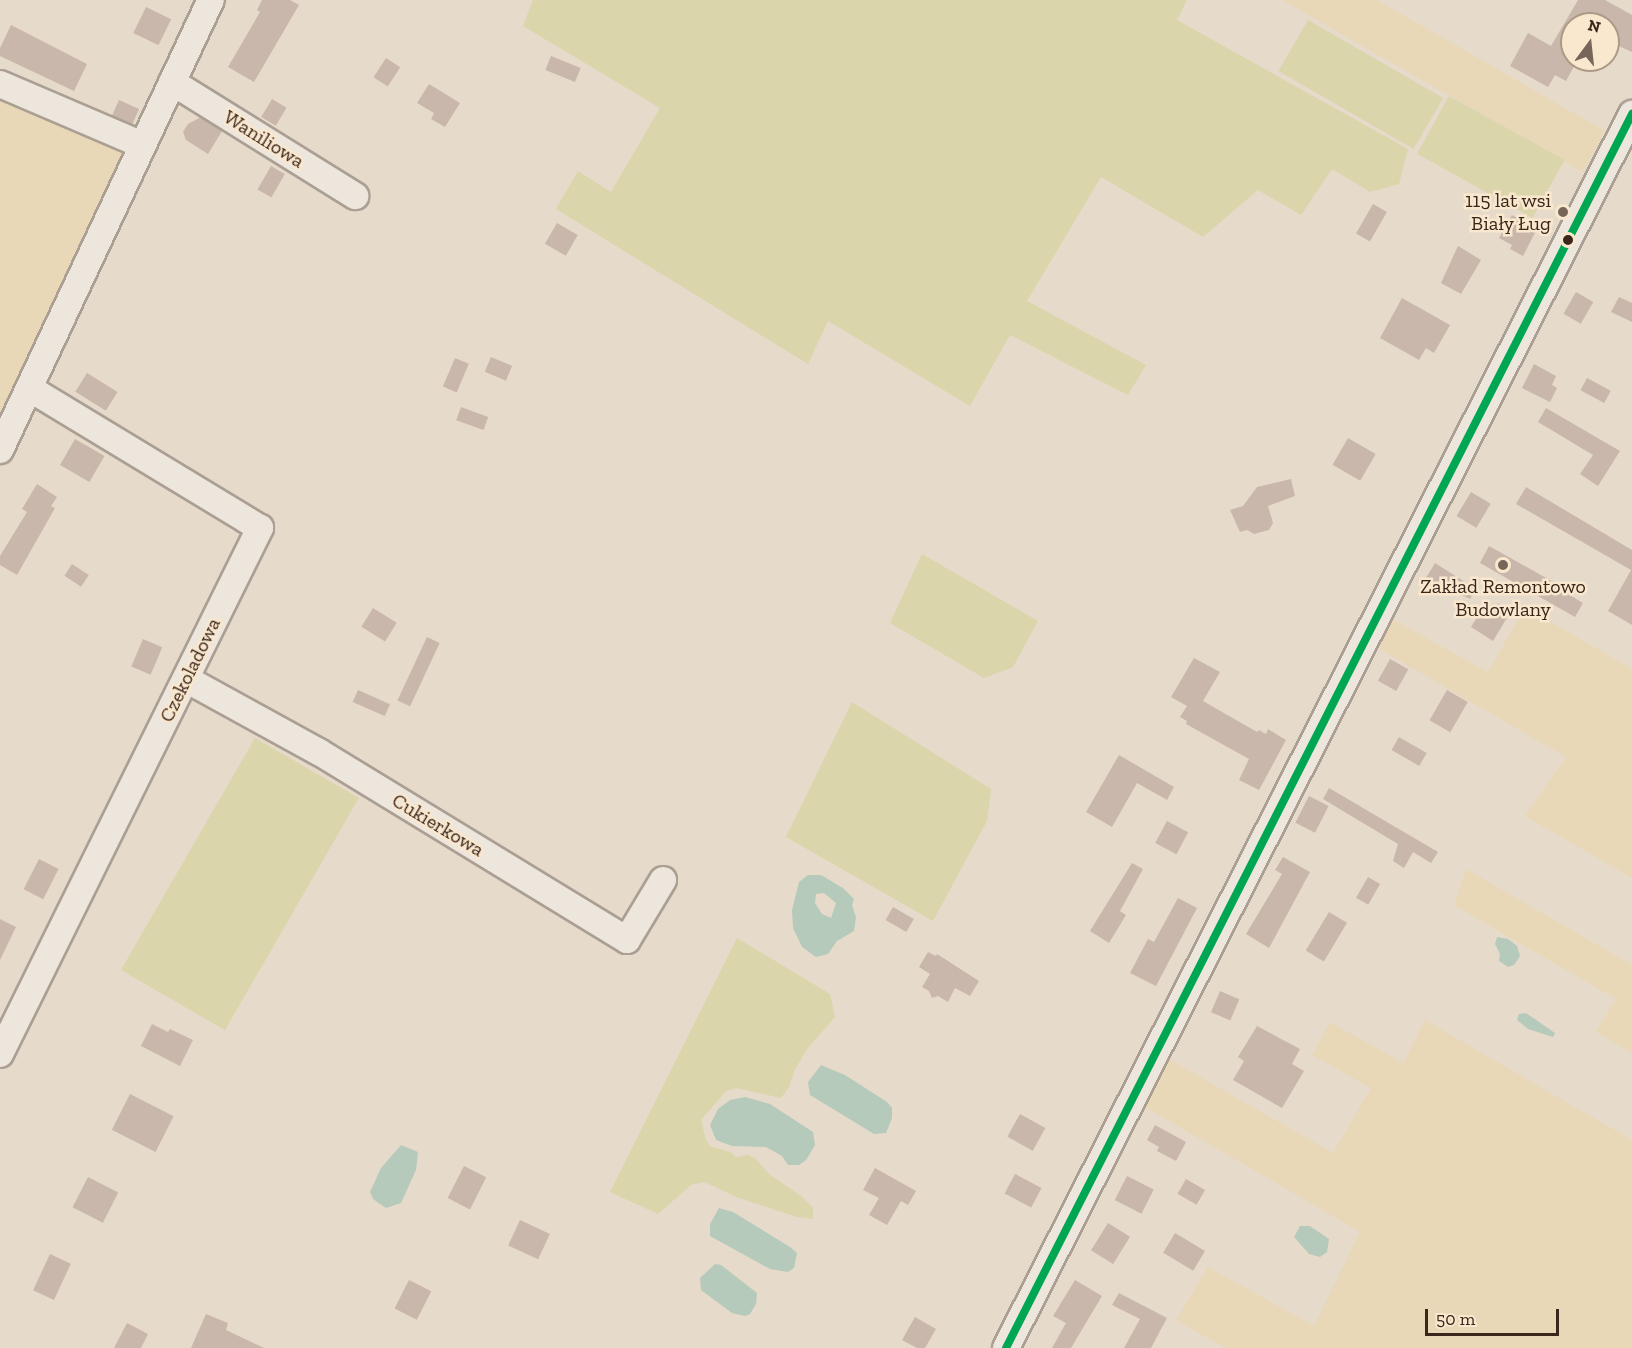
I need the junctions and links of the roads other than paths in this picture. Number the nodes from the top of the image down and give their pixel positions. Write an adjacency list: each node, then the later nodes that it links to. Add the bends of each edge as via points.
1 (211, 0): 2 (street)
2 (172, 82): 5 (street); 6 (street, Waniliowa)
3 (0, 84): 5 (street)
4 (1632, 114): 12 (street)
5 (142, 144): 7 (street)
6 (356, 196)
7 (29, 388): 8 (street); 9 (street, Czekoladowa, via 260,528)
8 (0, 450)
9 (186, 679): 10 (street, Cukierkowa, via 319,753 627,940); 11 (street, Czekoladowa)
10 (663, 879)
11 (0, 1054)
12 (1006, 1348)

